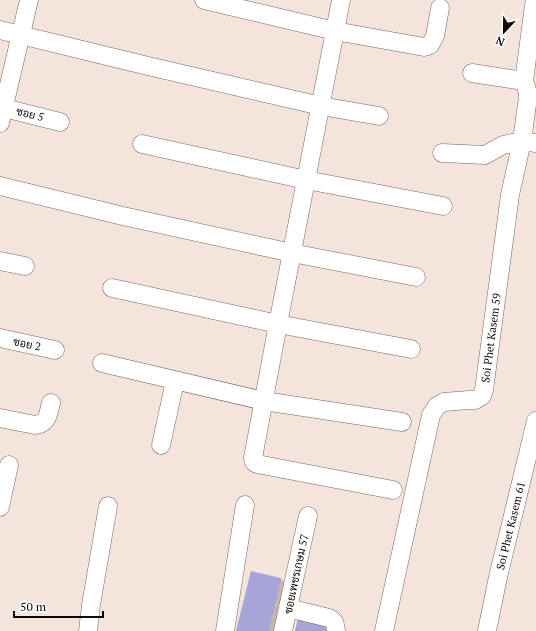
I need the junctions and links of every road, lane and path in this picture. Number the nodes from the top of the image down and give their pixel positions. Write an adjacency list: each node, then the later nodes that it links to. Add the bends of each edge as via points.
1 (29, 0): 8 (street)
2 (204, 0): 7 (street)
3 (341, 0): 7 (street)
4 (534, 5): 10 (street, Soi Phet Kasem 59)
5 (440, 8): 7 (street, via 435,36 430,45 424,47)
6 (0, 30): 8 (street)
7 (335, 31): 11 (street)
8 (21, 35): 11 (street); 12 (street)
9 (472, 72): 10 (street)
10 (524, 81): 15 (street, Soi Phet Kasem 59, via 528,93)
11 (321, 106): 13 (street); 18 (street)
12 (1, 113): 14 (street, ซอย 5)
13 (379, 116)
14 (60, 122)
15 (529, 142): 17 (street, via 503,145 485,155); 49 (street, Soi Phet Kasem 59, via 510,195 484,390 482,396 476,400 444,402 437,406 431,415)
16 (142, 144): 18 (street)
17 (442, 153)
18 (306, 180): 20 (street); 21 (street)
19 (0, 186): 21 (street)
20 (442, 206)
21 (292, 254): 24 (street); 26 (street)
22 (0, 261): 23 (street)
23 (25, 266)
24 (416, 277)
25 (112, 288): 26 (street)
26 (278, 324): 28 (street); 32 (street)
27 (0, 338): 29 (street, ซอย 2)
28 (411, 349)
29 (55, 350)
30 (102, 364): 31 (street)
31 (175, 381): 32 (street); 37 (street)
32 (264, 401): 36 (street); 39 (street, via 254,462)
33 (51, 403): 34 (street, via 47,419 40,425)
34 (0, 418)
35 (536, 420): 50 (street, Soi Phet Kasem 61)
36 (402, 422)
37 (161, 445)
38 (9, 465): 42 (street)
39 (393, 490)
40 (245, 505): 46 (street)
41 (108, 506): 45 (street)
42 (0, 507)
43 (308, 516): 44 (street, ซอยเพชรเกษม 57)
44 (288, 608): 47 (street, ซอยเพชรเกษม 57); 48 (street, via 329,618 334,621)
45 (88, 631)
46 (225, 631)
47 (283, 631)
48 (336, 631)
49 (384, 631)
50 (487, 631)

